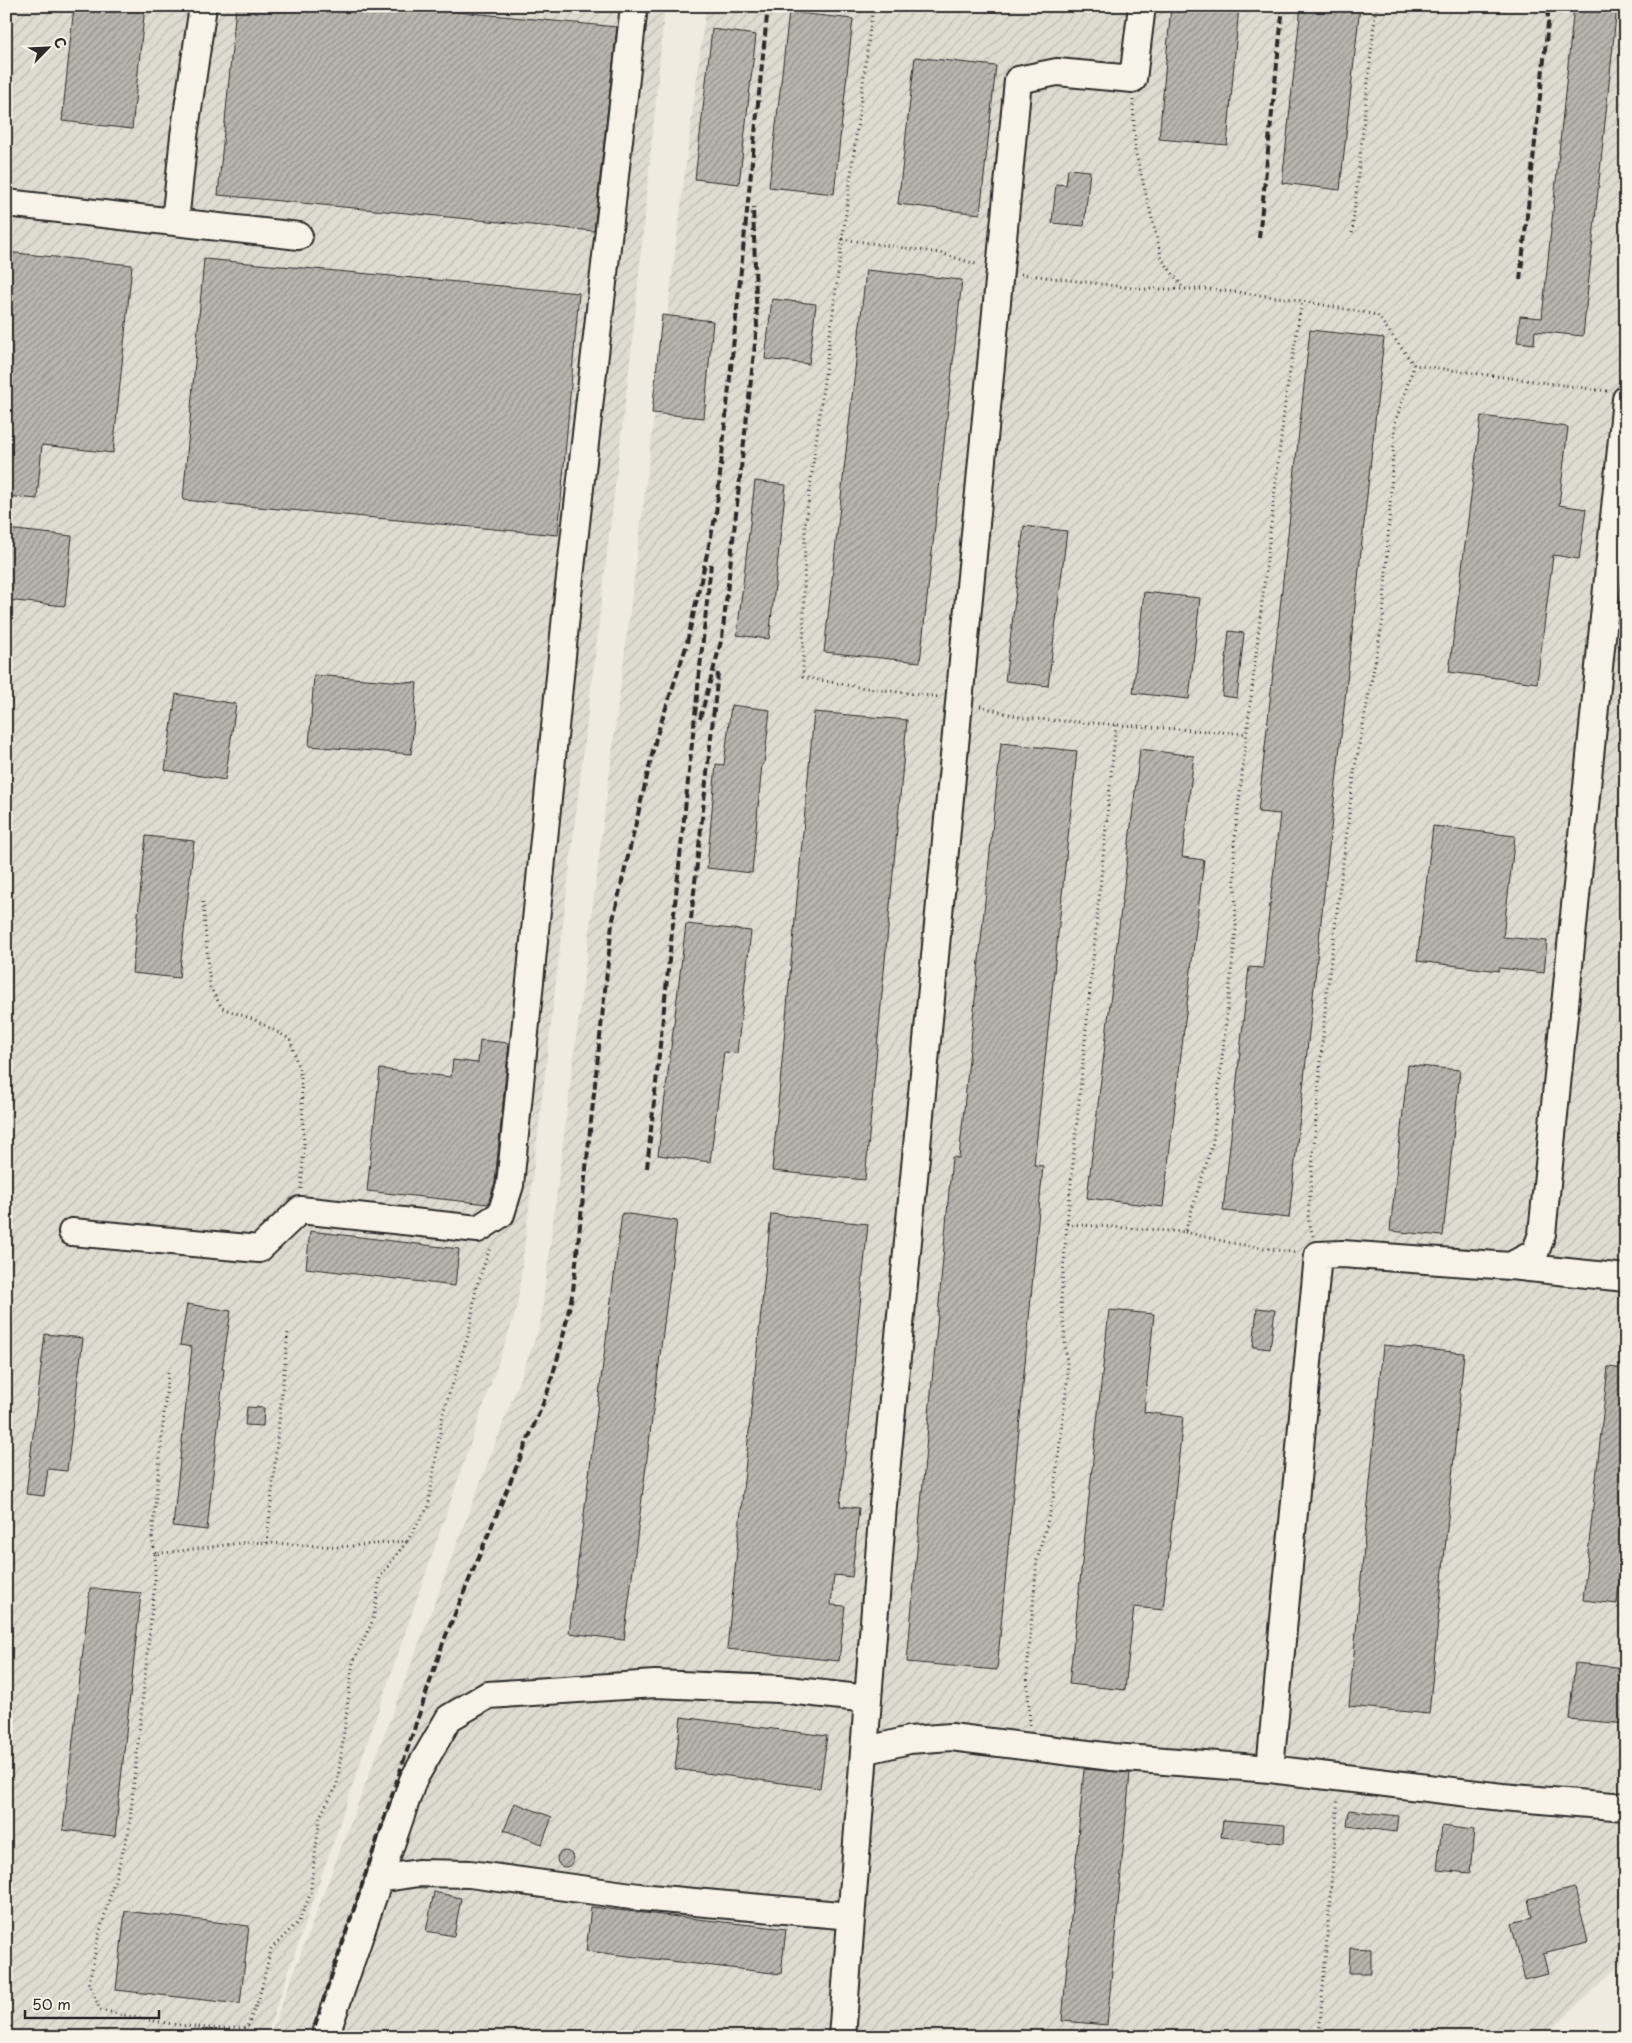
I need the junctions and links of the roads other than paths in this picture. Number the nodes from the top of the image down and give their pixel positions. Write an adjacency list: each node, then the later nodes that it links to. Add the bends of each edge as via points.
1 (203, 6): 5 (lane)
2 (634, 6): 8 (lane, via 568,595 510,1185 501,1214 478,1229 300,1210 259,1249)
3 (1142, 6): 11 (lane, via 1132,79 1057,72 1018,80 884,1496)
4 (6, 203): 5 (lane)
5 (175, 222): 6 (lane)
6 (299, 236)
7 (1618, 395): 9 (lane, via 1542,1234 1535,1253)
8 (72, 1232)
9 (1510, 1266): 10 (lane); 13 (lane, via 1318,1255)
10 (1626, 1278)
11 (868, 1698): 12 (lane); 15 (lane, via 779,1689 655,1684 488,1695 450,1718 431,1749 413,1780)
12 (864, 1751): 13 (lane, via 909,1740 951,1737 1112,1757); 16 (lane)
13 (1270, 1769): 14 (lane, via 1502,1797)
14 (1626, 1807)
15 (379, 1879): 16 (lane, via 418,1873 470,1874 639,1897); 17 (lane)
16 (851, 1916): 18 (lane)
17 (325, 2037)
18 (842, 2037)

